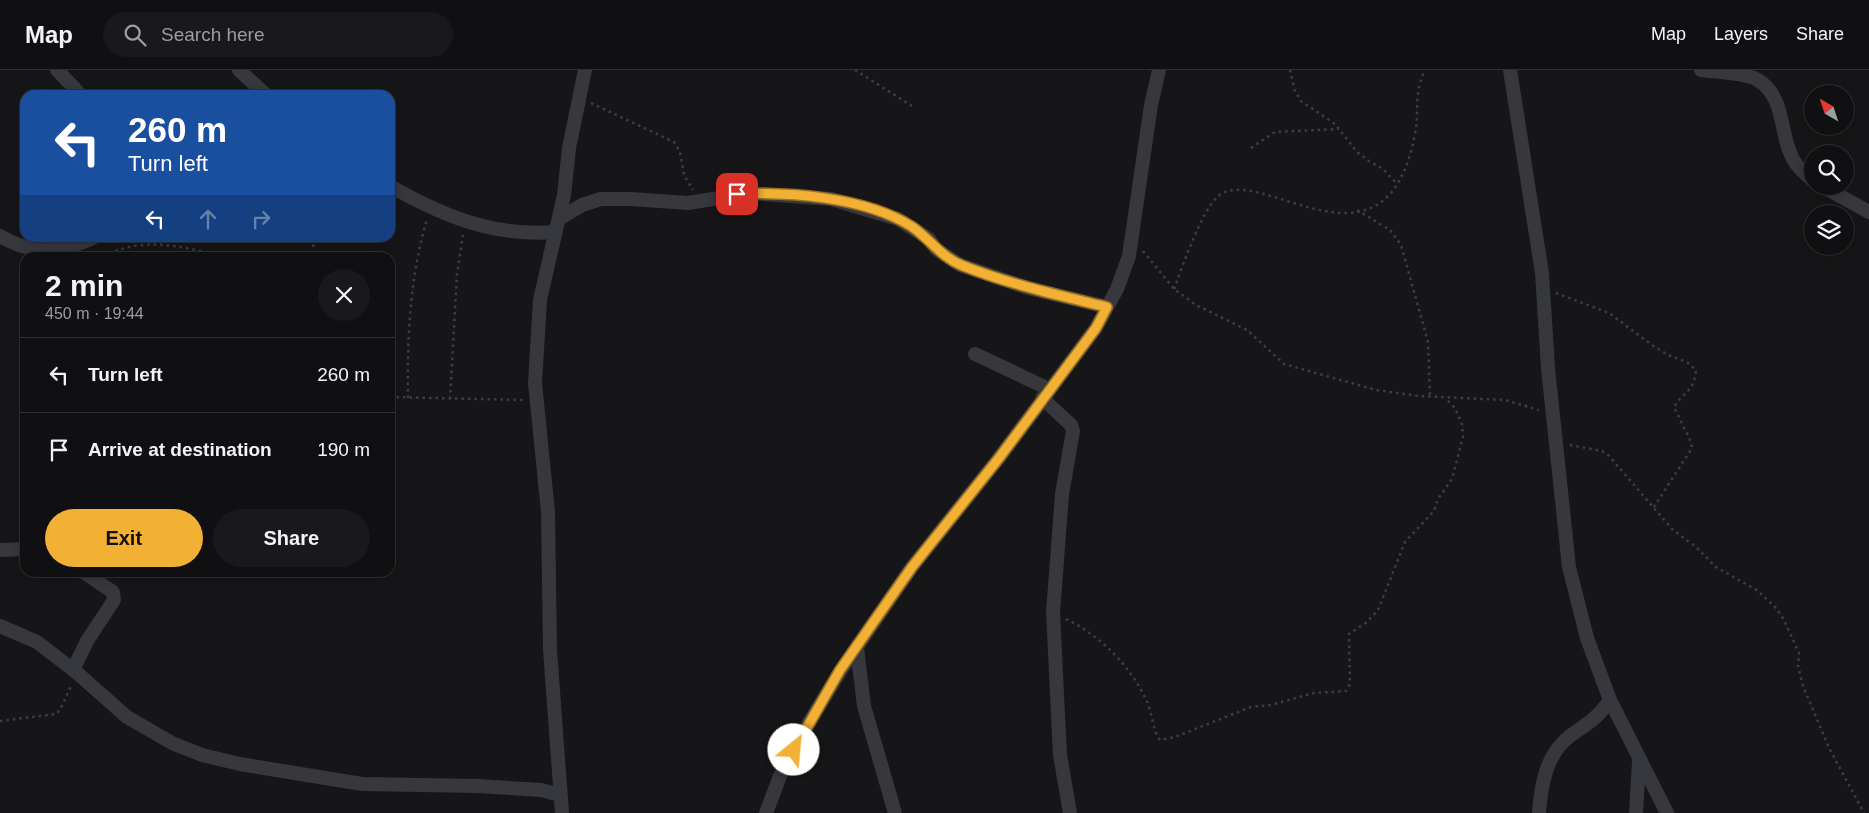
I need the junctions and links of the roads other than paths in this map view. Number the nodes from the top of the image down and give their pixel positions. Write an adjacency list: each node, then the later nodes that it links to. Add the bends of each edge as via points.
1 (58, 70): 7 (street)
2 (238, 70): 8 (street)
3 (585, 70): 13 (street)
4 (1159, 70): 16 (street, via 1129,256)
5 (1510, 70): 25 (street, via 1543,287 1571,576 1587,638)
6 (1701, 70): 9 (street, via 1757,80 1770,90 1778,105 1792,157)
7 (75, 90)
8 (250, 90)
9 (1804, 173)
10 (395, 189): 13 (street, via 431,208 478,226 533,234)
11 (1838, 195): 12 (street)
12 (1869, 212)
13 (557, 225): 16 (street, via 582,205 600,199 688,203 750,194 831,198 909,225 936,249 960,264 1028,288); 27 (street, via 540,300 535,383 548,512 550,650)
14 (0, 236): 15 (street, via 35,251 58,250)
15 (84, 242)
16 (1107, 307): 18 (street, via 1096,328)
17 (976, 354): 18 (street)
18 (1046, 394): 23 (street, via 912,567); 31 (street, via 1073,431 1062,494 1053,613 1060,755)
19 (20, 549): 20 (street)
20 (0, 550)
21 (90, 577): 24 (street, via 113,592 114,600 87,641)
22 (0, 626): 24 (street, via 37,642)
23 (857, 648): 29 (street, via 840,670 801,736 780,776); 30 (street, via 864,706)
24 (75, 672): 27 (street, via 127,717 172,743 202,755 362,784 478,786 541,790)
25 (1610, 700): 26 (street); 32 (street, via 1592,722 1570,736 1552,756 1542,786)
26 (1639, 761): 33 (street); 34 (street)
27 (560, 795): 28 (street)
28 (562, 813)
29 (766, 813)
30 (895, 813)
31 (1070, 813)
32 (1539, 813)
33 (1636, 813)
34 (1667, 813)

